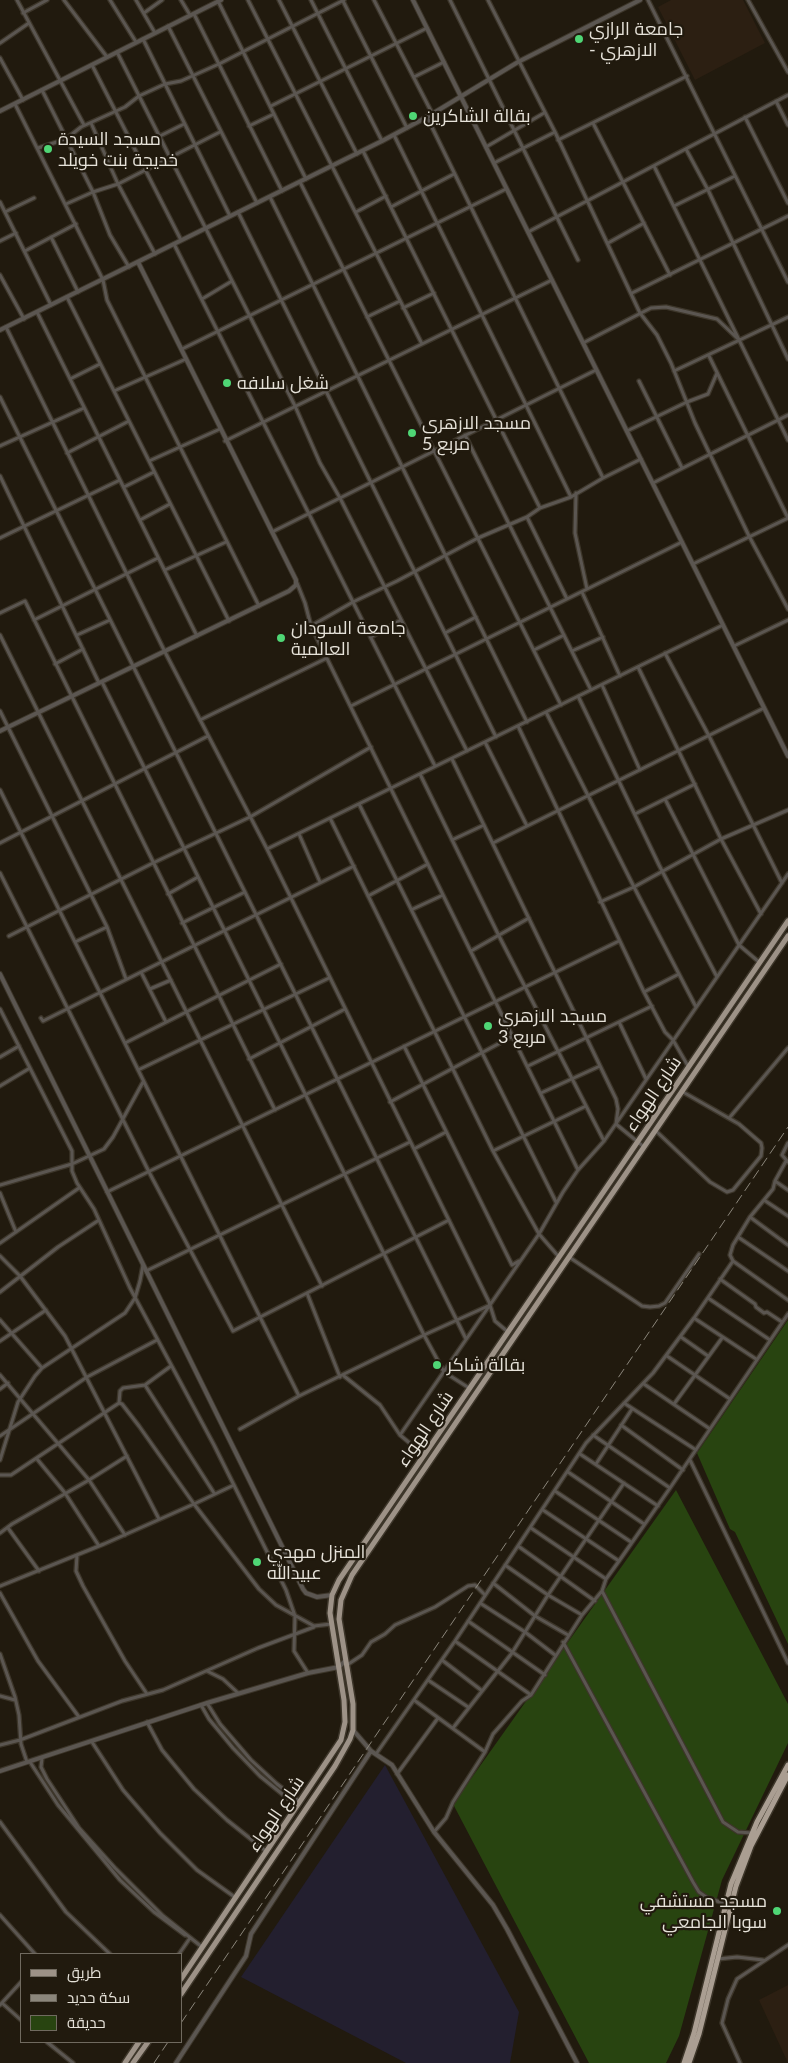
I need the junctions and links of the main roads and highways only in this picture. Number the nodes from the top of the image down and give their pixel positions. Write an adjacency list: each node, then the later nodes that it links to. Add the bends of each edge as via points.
1 (788, 921): 5 (main road, شارع الهواء, via 344,1572 332,1595 330,1624 345,1708 341,1740)
2 (788, 936): 6 (main road, شارع الهواء, via 346,1587 339,1619 353,1704 353,1730 347,1747)
3 (787, 1768): 11 (highway, via 752,1832 731,1884)
4 (788, 1775): 12 (highway, via 743,1867)
5 (182, 1977)
6 (182, 1993)
7 (138, 2043): 9 (main road)
8 (147, 2043): 10 (main road)
9 (124, 2063)
10 (133, 2063)
11 (684, 2063)
12 (689, 2063)

